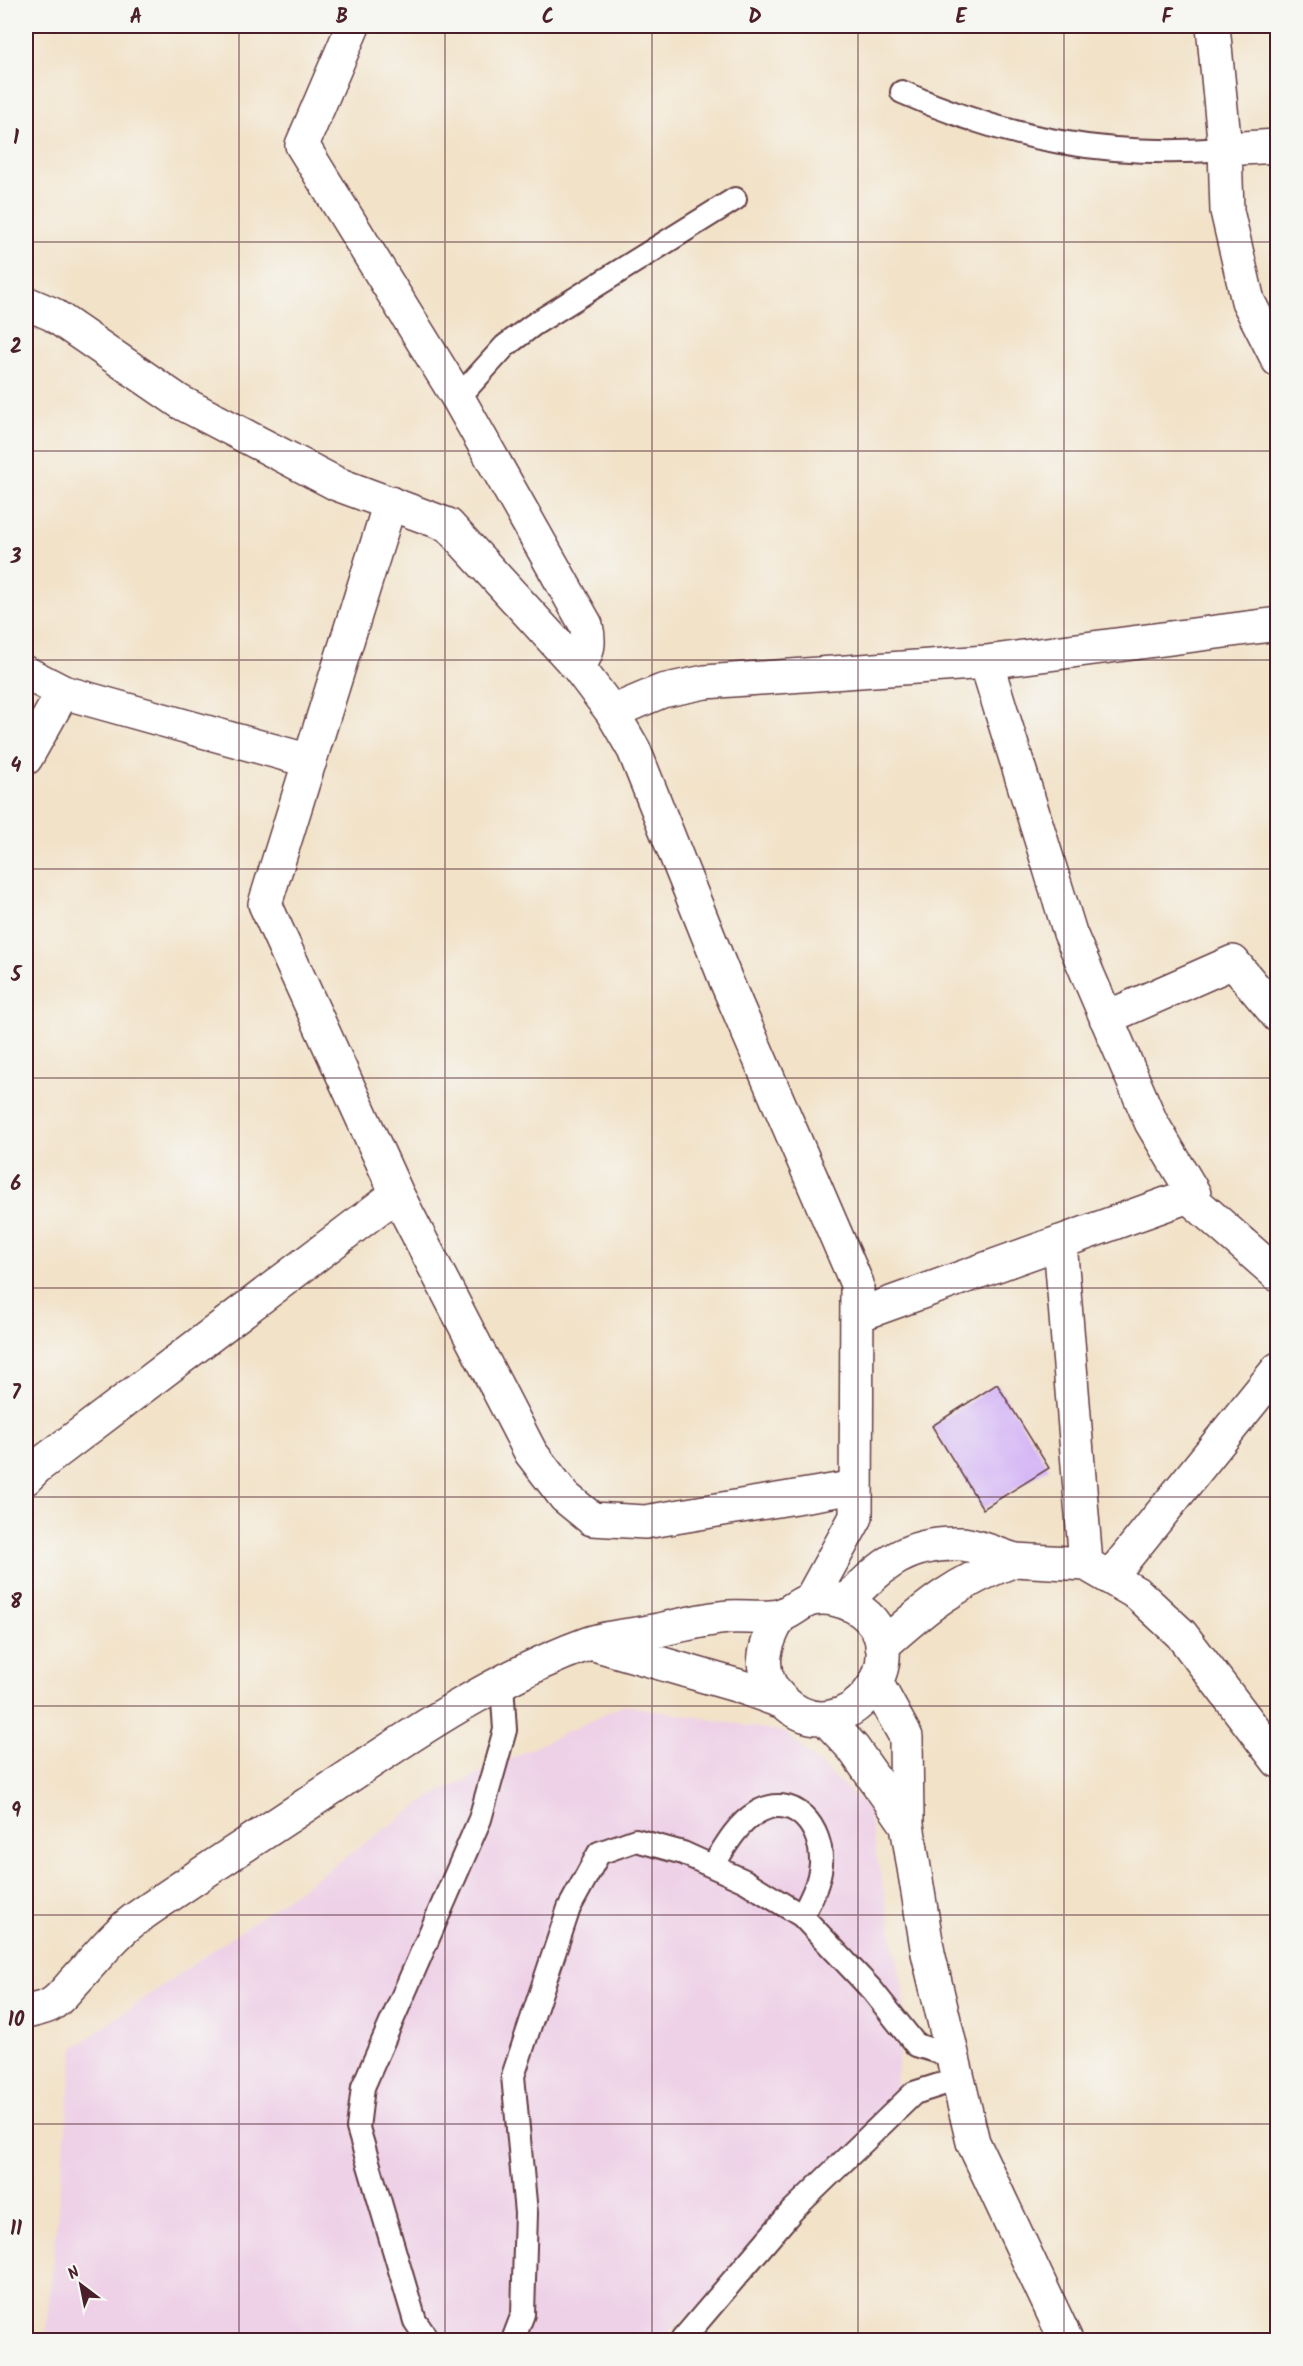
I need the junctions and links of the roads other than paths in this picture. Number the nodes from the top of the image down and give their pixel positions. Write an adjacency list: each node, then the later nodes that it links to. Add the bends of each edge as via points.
1 (353, 26): 9 (street, via 302,145)
2 (1213, 26): 5 (street)
3 (902, 92): 5 (lane, via 946,112 1040,140 1134,153)
4 (1278, 146): 5 (street)
5 (1225, 149): 8 (street, via 1227,211 1248,301)
6 (735, 199): 9 (lane, via 533,324 505,346)
7 (26, 303): 10 (street, via 52,314 180,402 337,484)
8 (1278, 360)
9 (458, 398): 13 (street, via 586,625 589,642)
10 (390, 503): 13 (street, via 448,525); 18 (street)
11 (1278, 624): 12 (street)
12 (986, 662): 16 (street, via 705,682 662,692); 20 (street, via 1070,933)
13 (578, 667): 16 (street)
14 (26, 673): 15 (street)
15 (63, 692): 17 (street); 18 (street)
16 (612, 712): 25 (street, via 634,750 727,982 857,1284)
17 (26, 758)
18 (310, 761): 21 (street, via 265,904)
19 (1278, 1016): 20 (street, via 1233,962)
20 (1106, 1018): 22 (street, via 1151,1122 1194,1194)
21 (397, 1194): 27 (street); 28 (street, via 531,1453 565,1497 592,1520 645,1522)
22 (1188, 1196): 23 (street); 24 (street)
23 (1060, 1242): 25 (street); 30 (street)
24 (1278, 1275)
25 (858, 1315): 28 (street)
26 (1278, 1369): 30 (street)
27 (29, 1468)
28 (856, 1487): 31 (street, via 856,1517)
29 (1015, 1560): 30 (street); 32 (street, via 963,1544 915,1548 883,1566); 35 (street, via 982,1572 933,1600)
30 (1098, 1570): 40 (street, via 1138,1594 1181,1634)
31 (811, 1599): 32 (street); 33 (street)
32 (845, 1602): 35 (street, via 871,1621)
33 (781, 1616): 34 (street, via 726,1618); 38 (street, via 766,1641 764,1663 771,1687)
34 (589, 1643): 36 (street); 38 (street)
35 (882, 1646): 37 (street)
36 (502, 1683): 44 (street, via 436,1720 134,1920 52,2005); 46 (lane, via 505,1730 480,1819 363,2087 358,2128 415,2321)
37 (878, 1683): 39 (street, via 868,1698 848,1713); 41 (street, via 906,1737)
38 (783, 1702): 39 (street, via 805,1715)
39 (825, 1718): 41 (street, via 853,1748)
40 (1278, 1761)
41 (907, 1825): 45 (street, via 928,1953)
42 (713, 1866): 43 (lane); 43 (lane, via 730,1838 755,1813 781,1805 802,1812 818,1836 821,1863 817,1888); 47 (lane, via 636,1840 599,1853 569,1908 513,2076 526,2213 524,2314)
43 (802, 1916): 45 (lane, via 872,1990 916,2045)
44 (26, 2012)
45 (955, 2068): 48 (lane, via 914,2092 792,2211); 49 (street, via 973,2142)
46 (428, 2340)
47 (513, 2340)
48 (682, 2340)
49 (1066, 2340)

